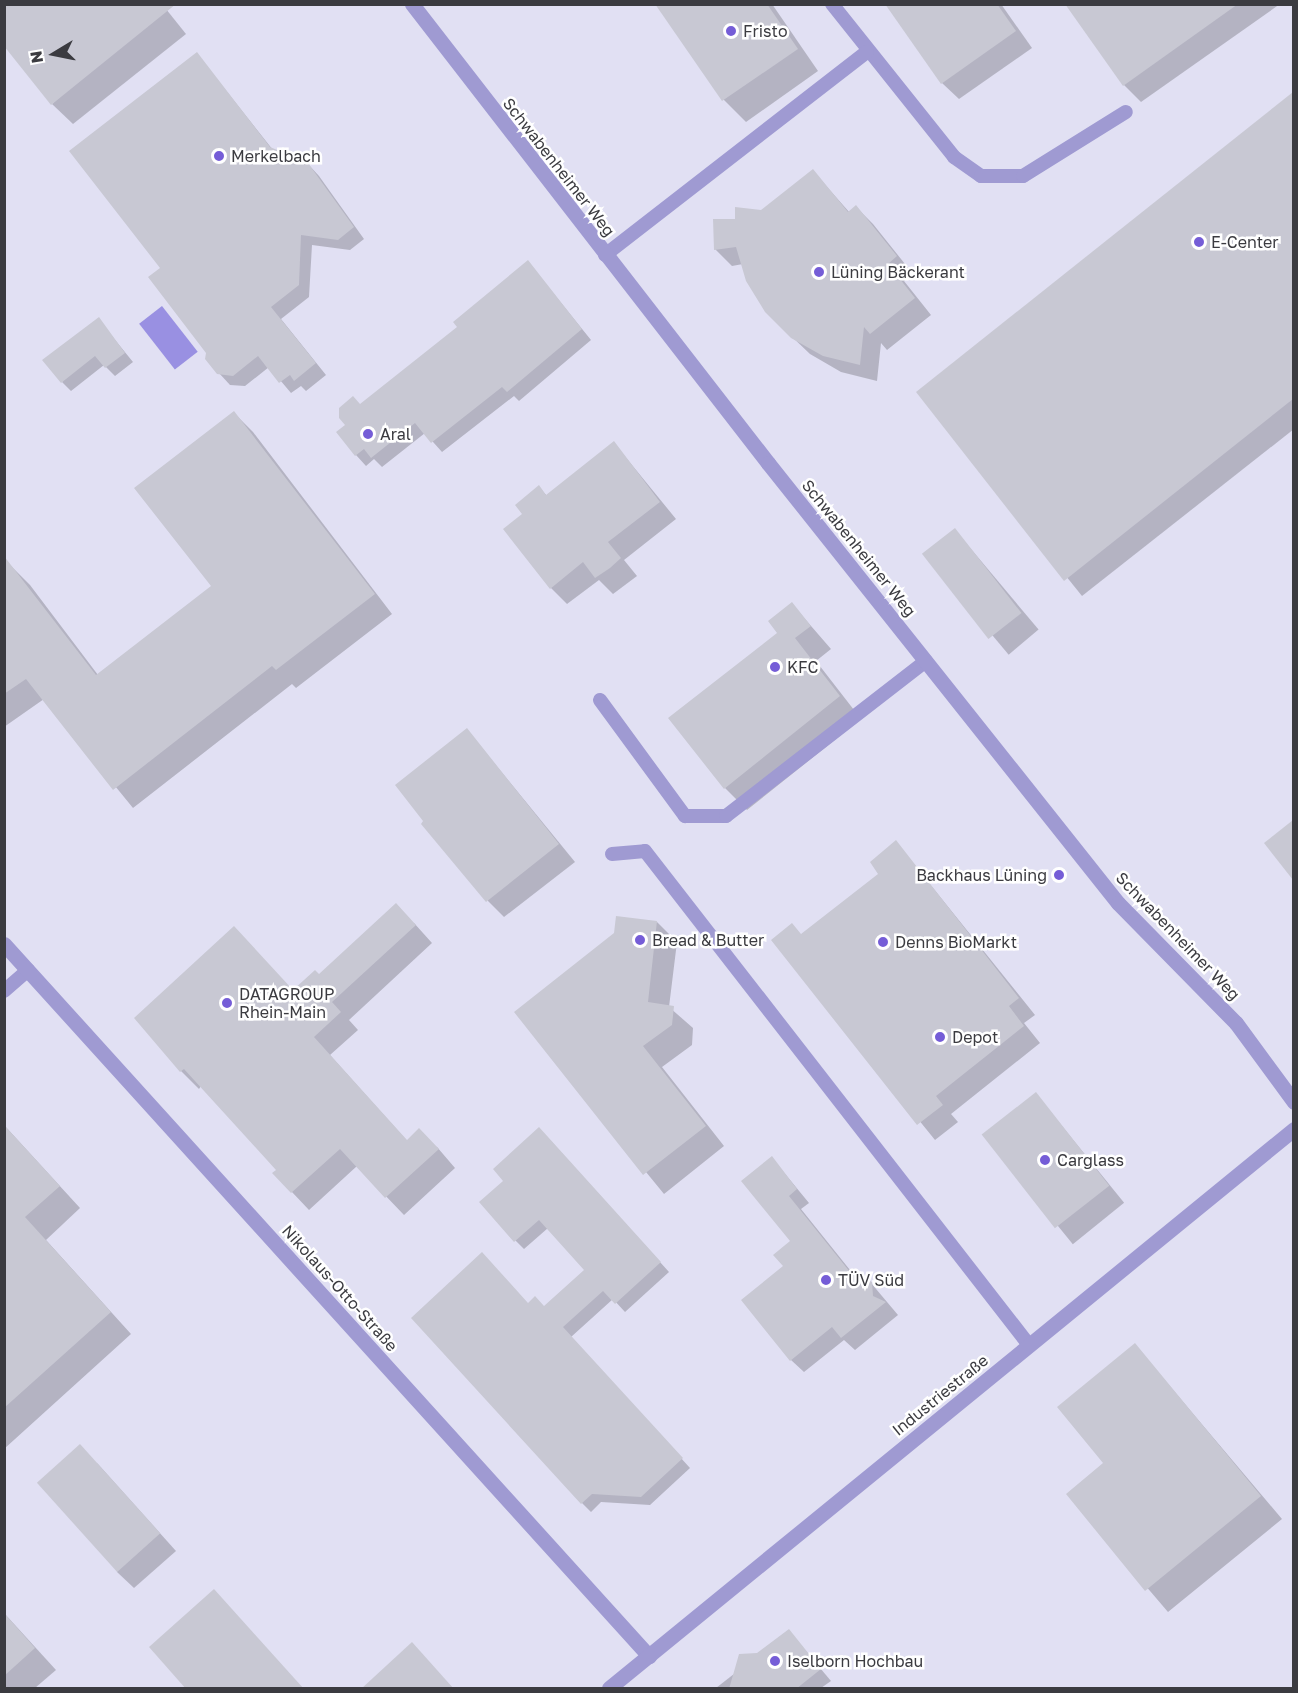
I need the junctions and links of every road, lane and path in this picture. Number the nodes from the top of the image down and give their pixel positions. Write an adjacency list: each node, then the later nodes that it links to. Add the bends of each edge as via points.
1 (412, 4): 5 (street, Schwabenheimer Weg)
2 (832, 4): 3 (lane)
3 (867, 52): 4 (lane, via 954,158 981,176 1023,176); 5 (lane)
4 (1125, 112)
5 (605, 255): 6 (street, Schwabenheimer Weg)
6 (926, 661): 7 (lane, via 726,816 684,816); 12 (street, Schwabenheimer Weg, via 1118,903 1236,1023)
7 (600, 700)
8 (612, 854): 14 (lane, via 645,851)
9 (4, 944): 10 (street, Nikolaus-Otto-Straße)
10 (28, 970): 11 (lane); 15 (street, Nikolaus-Otto-Straße)
11 (4, 991)
12 (1293, 1102)
13 (1293, 1129): 14 (street, Industriestraße)
14 (1029, 1345): 15 (street, Industriestraße)
15 (649, 1656): 16 (street, Industriestraße)
16 (609, 1689)

